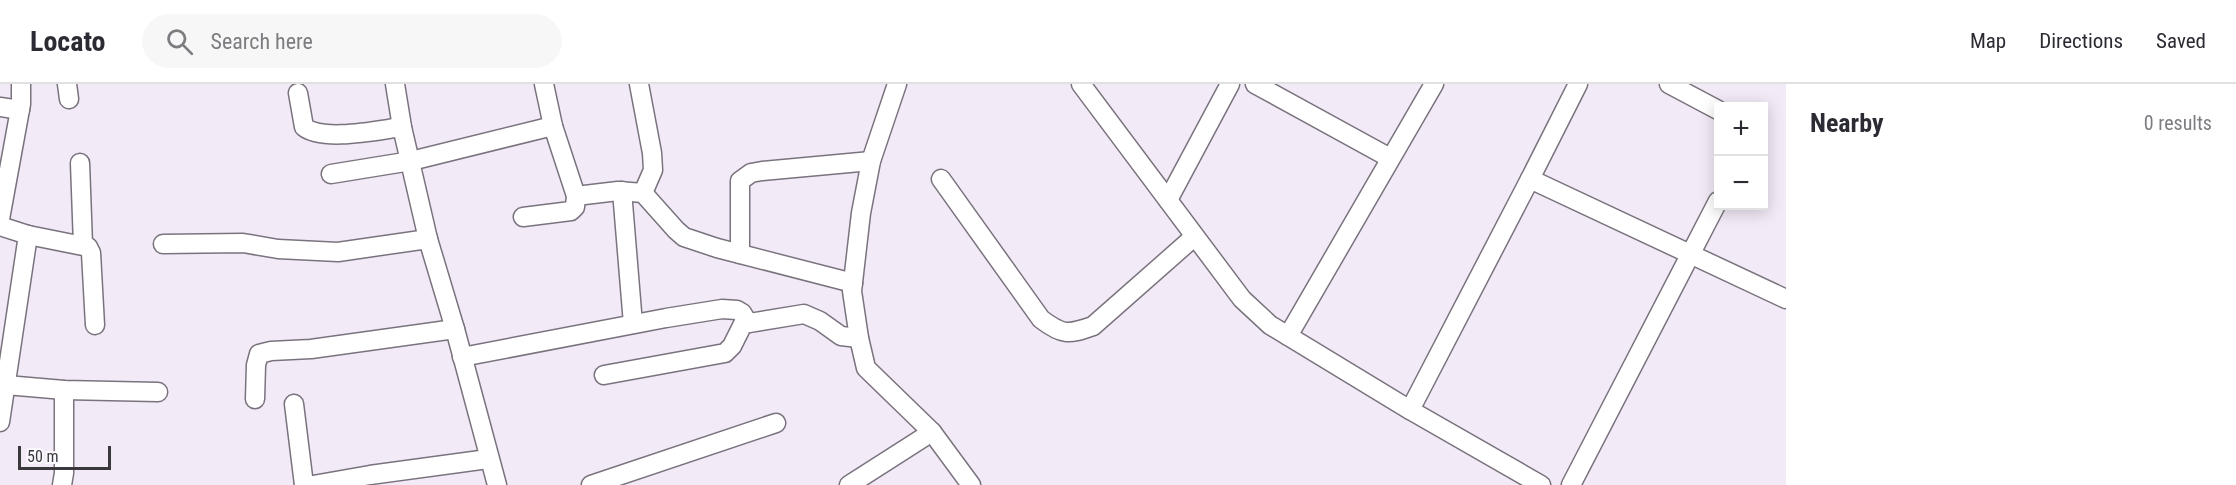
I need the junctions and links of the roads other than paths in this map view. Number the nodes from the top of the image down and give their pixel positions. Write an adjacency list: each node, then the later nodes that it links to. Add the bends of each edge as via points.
1 (21, 84): 15 (street)
2 (395, 84): 17 (street)
3 (544, 84): 16 (street)
4 (639, 84): 26 (street, via 653,170)
5 (897, 84): 20 (street)
6 (1081, 84): 28 (street)
7 (1230, 84): 28 (street)
8 (1255, 84): 18 (street)
9 (1434, 84): 18 (street)
10 (1578, 84): 24 (street)
11 (1669, 84): 14 (street)
12 (298, 93): 17 (street, via 304,127 314,133)
13 (0, 107): 15 (street)
14 (1714, 108)
15 (20, 110): 30 (street)
16 (553, 126): 19 (street); 27 (street)
17 (402, 127): 19 (street)
18 (1390, 158): 45 (street)
19 (411, 161): 22 (street); 34 (street)
20 (871, 161): 37 (street, via 744,176 740,181); 39 (street)
21 (80, 163): 36 (street)
22 (331, 174)
23 (940, 179): 33 (street, via 1041,319 1055,330 1074,333 1093,326)
24 (1530, 179): 38 (street); 54 (street)
25 (622, 191): 26 (street); 27 (street); 42 (street)
26 (644, 193): 37 (street, via 684,237)
27 (576, 196): 31 (street, via 571,211)
28 (1168, 200): 33 (street)
29 (1714, 210): 38 (street)
30 (0, 215): 32 (street)
31 (523, 217)
32 (28, 235): 36 (street); 49 (street)
33 (1194, 237): 45 (street, via 1242,299)
34 (428, 239): 35 (street, via 338,252 243,243); 44 (street)
35 (163, 244)
36 (83, 245): 43 (street, via 91,253)
37 (740, 254): 39 (street)
38 (1691, 254): 40 (street); 60 (street)
39 (853, 283): 46 (street)
40 (1786, 299)
41 (748, 323): 42 (street, via 742,313 722,309); 46 (street, via 804,314 841,336); 48 (street, via 743,324 725,353)
42 (633, 324): 47 (street)
43 (95, 325)
44 (455, 329): 47 (street); 52 (street, via 259,354)
45 (1288, 336): 54 (street)
46 (859, 338): 57 (street, via 866,368)
47 (462, 357): 58 (street)
48 (604, 375)
49 (6, 385): 50 (street); 55 (street)
50 (64, 390): 51 (street); 61 (street)
51 (158, 392)
52 (255, 399)
53 (294, 404): 62 (street)
54 (1410, 410): 68 (street)
55 (0, 422)
56 (776, 423): 65 (street)
57 (932, 432): 66 (street); 67 (street)
58 (488, 459): 59 (street); 64 (street)
59 (370, 480): 63 (street)
60 (1579, 482)
61 (62, 485)
62 (304, 485)
63 (314, 485)
64 (497, 485)
65 (591, 485)
66 (849, 485)
67 (971, 485)
68 (1541, 485)

